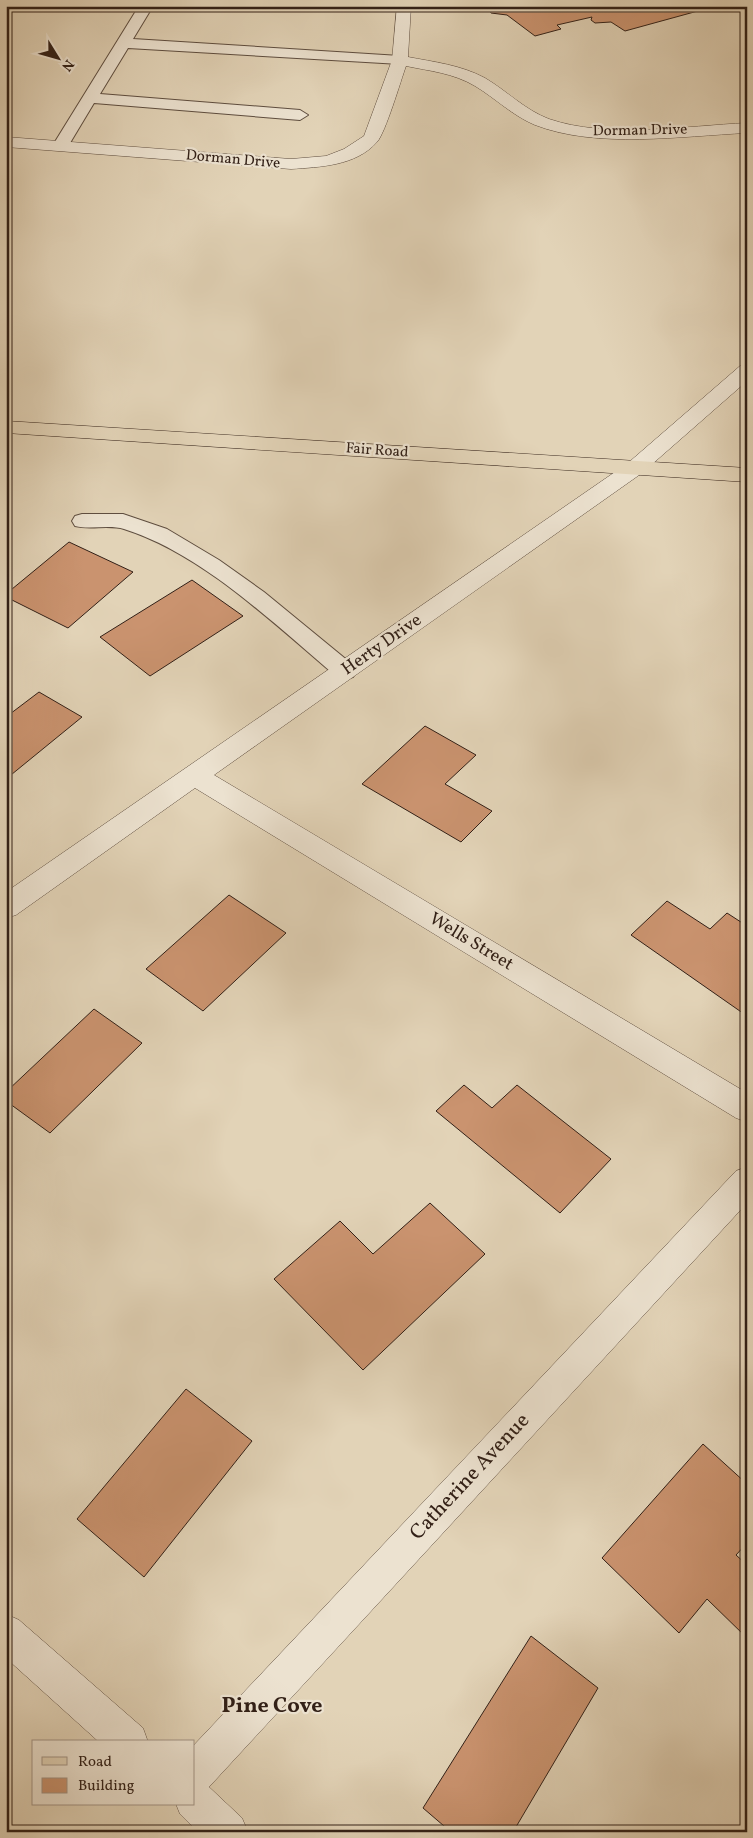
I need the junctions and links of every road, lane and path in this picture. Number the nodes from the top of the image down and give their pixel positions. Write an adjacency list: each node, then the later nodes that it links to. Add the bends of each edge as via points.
1 (146, 6): 3 (lane)
2 (404, 6): 4 (street, Dorman Drive)
3 (123, 43): 4 (lane); 5 (lane)
4 (400, 60): 7 (street, Dorman Drive, via 472,77 529,117 581,131); 9 (street, Dorman Drive, via 371,139 350,153 329,160 291,164)
5 (90, 98): 6 (lane); 9 (lane)
6 (300, 116)
7 (747, 128)
8 (6, 142): 9 (street, Dorman Drive)
9 (61, 146)
10 (747, 370): 12 (street, Herty Drive)
11 (6, 427): 12 (main road, Fair Road)
12 (636, 468): 13 (main road, Fair Road); 15 (street, Herty Drive)
13 (747, 475)
14 (82, 521): 15 (lane, via 123,521 160,534 256,597)
15 (345, 671): 16 (street, Herty Drive)
16 (196, 776): 17 (street, Herty Drive); 18 (street, Wells Street)
17 (6, 908)
18 (747, 1109)
19 (747, 1181): 22 (street, Catherine Avenue)
20 (6, 1633): 21 (street)
21 (127, 1740)
22 (195, 1773)
23 (195, 1801): 24 (street)
24 (228, 1832)

